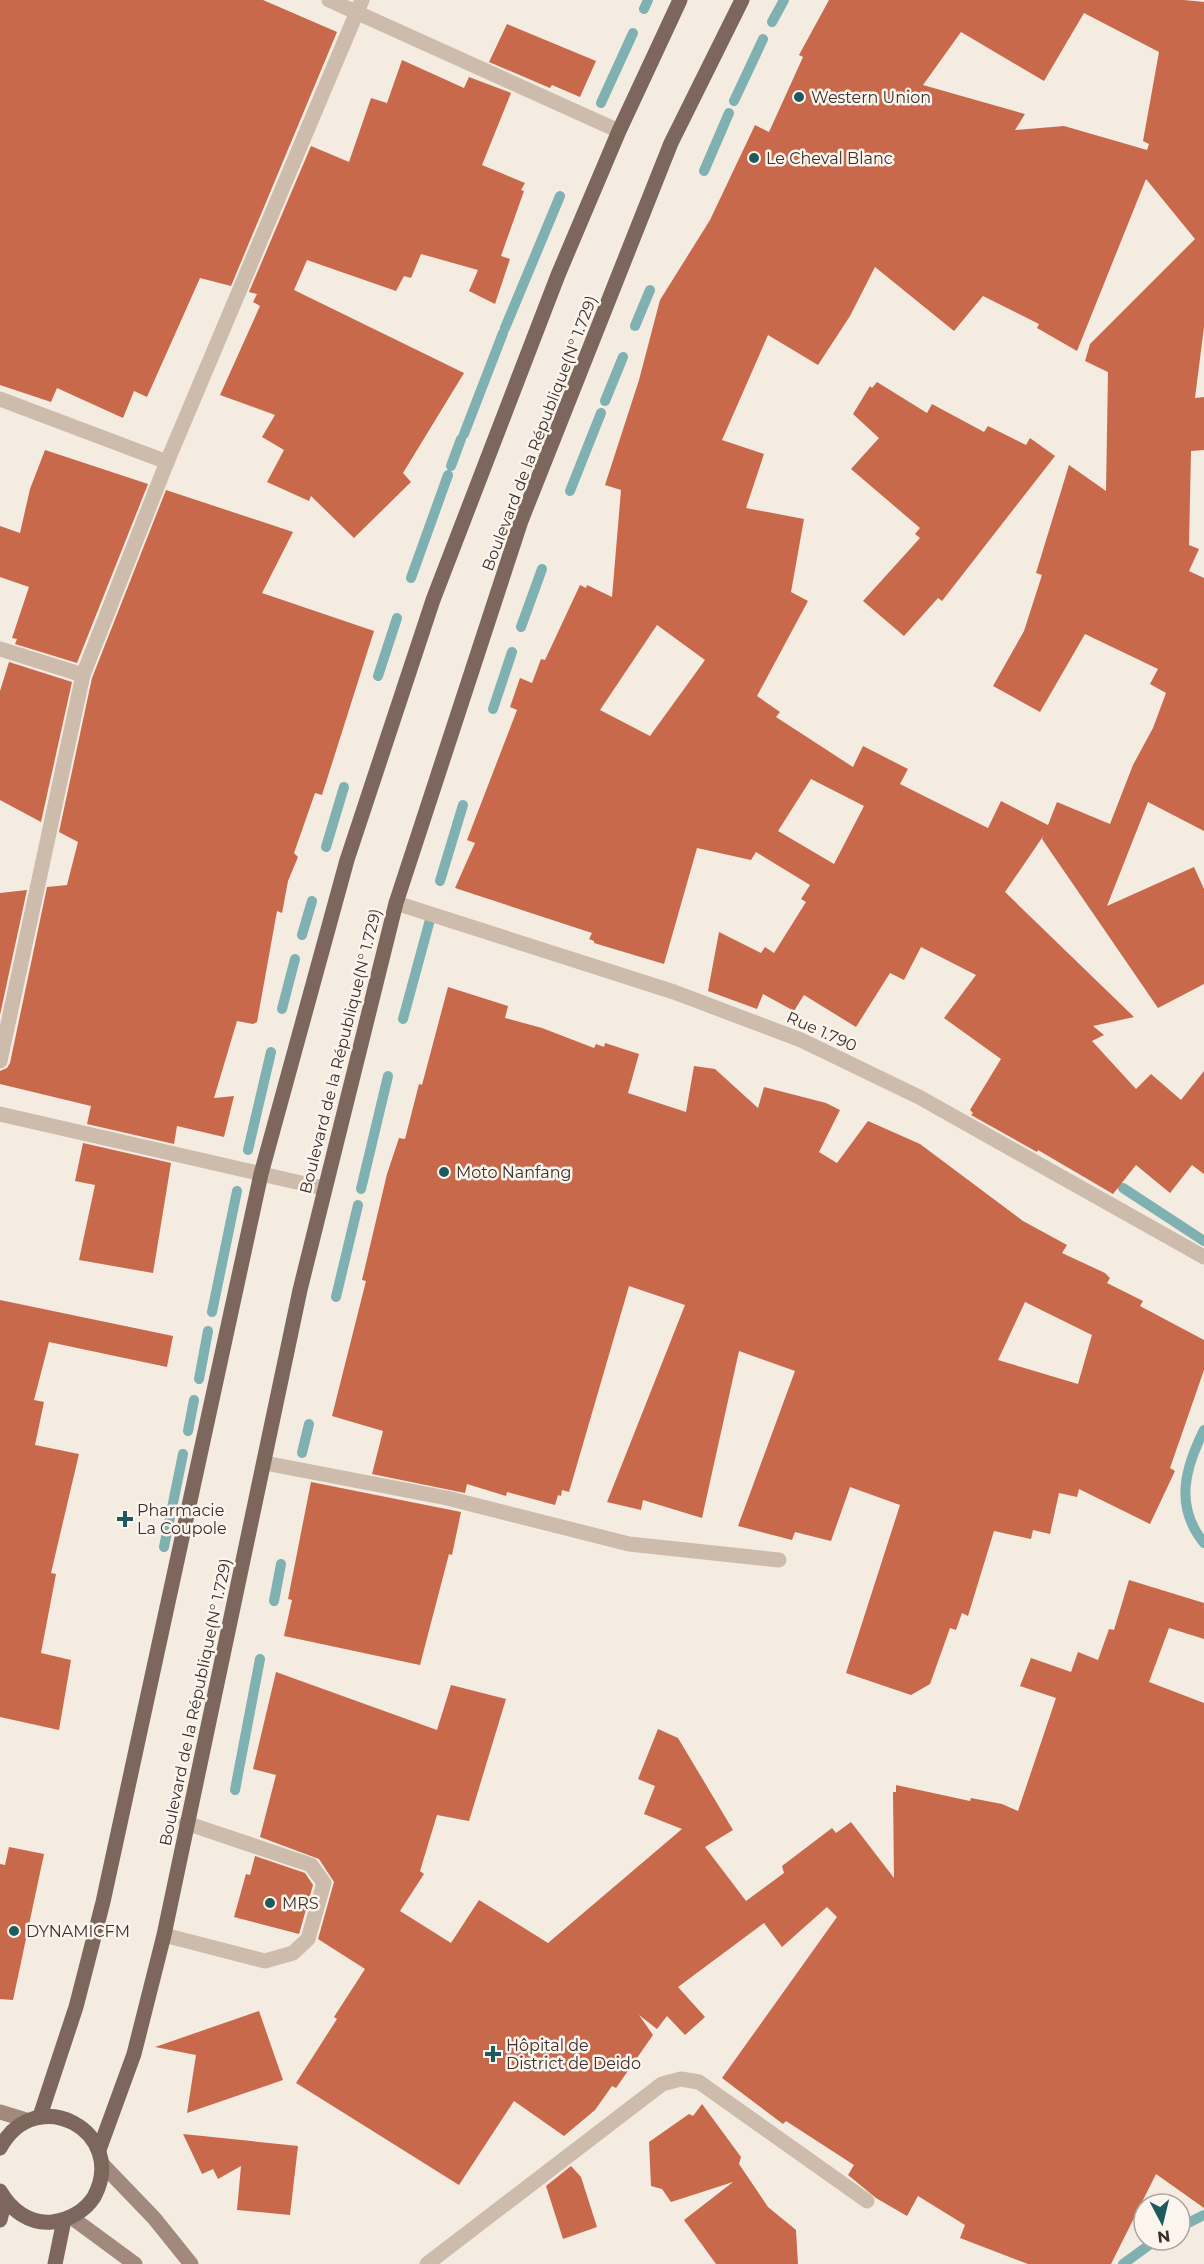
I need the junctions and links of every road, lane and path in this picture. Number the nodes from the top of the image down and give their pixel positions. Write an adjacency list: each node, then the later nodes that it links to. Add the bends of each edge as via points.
1 (329, 0): 4 (street)
2 (680, 0): 5 (main road)
3 (742, 0): 10 (main road, Boulevard de la République(N° 1.729), via 671,143 521,522)
4 (359, 6): 5 (street); 7 (street)
5 (619, 131): 13 (main road, via 558,275 433,600 347,860)
6 (0, 399): 7 (street)
7 (167, 462): 9 (street)
8 (0, 649): 9 (street)
9 (83, 675): 11 (street)
10 (396, 903): 14 (main road, Boulevard de la République(N° 1.729)); 15 (street, Rue 1.790, via 674,992 801,1040 919,1097)
11 (0, 1062)
12 (0, 1114): 13 (street)
13 (261, 1174): 14 (street); 21 (main road, via 103,1902 76,2007)
14 (323, 1188): 16 (main road, Boulevard de la République(N° 1.729))
15 (1199, 1255)
16 (265, 1463): 17 (street, via 447,1498 629,1544); 18 (main road, Boulevard de la République(N° 1.729))
17 (779, 1560)
18 (186, 1823): 19 (main road, Boulevard de la République(N° 1.729)); 19 (street, via 311,1865 324,1883 308,1939 293,1953 265,1961)
19 (164, 1935): 23 (main road, Boulevard de la République(N° 1.729), via 134,2054)
20 (0, 2112): 21 (main road)
21 (33, 2118): 22 (main road, via 14,2129); 23 (main road, via 69,2120 92,2137)
22 (0, 2148)
23 (100, 2157): 26 (main road, Boulevard de la République(N° 1.729), via 101,2177 91,2201); 30 (main road)
24 (3, 2196): 26 (main road, via 14,2210 38,2221); 27 (main road)
25 (867, 2201): 31 (street, via 699,2082 681,2079 662,2084)
26 (68, 2218): 28 (main road); 29 (main road)
27 (0, 2220)
28 (54, 2264)
29 (135, 2264)
30 (191, 2264)
31 (426, 2264)

